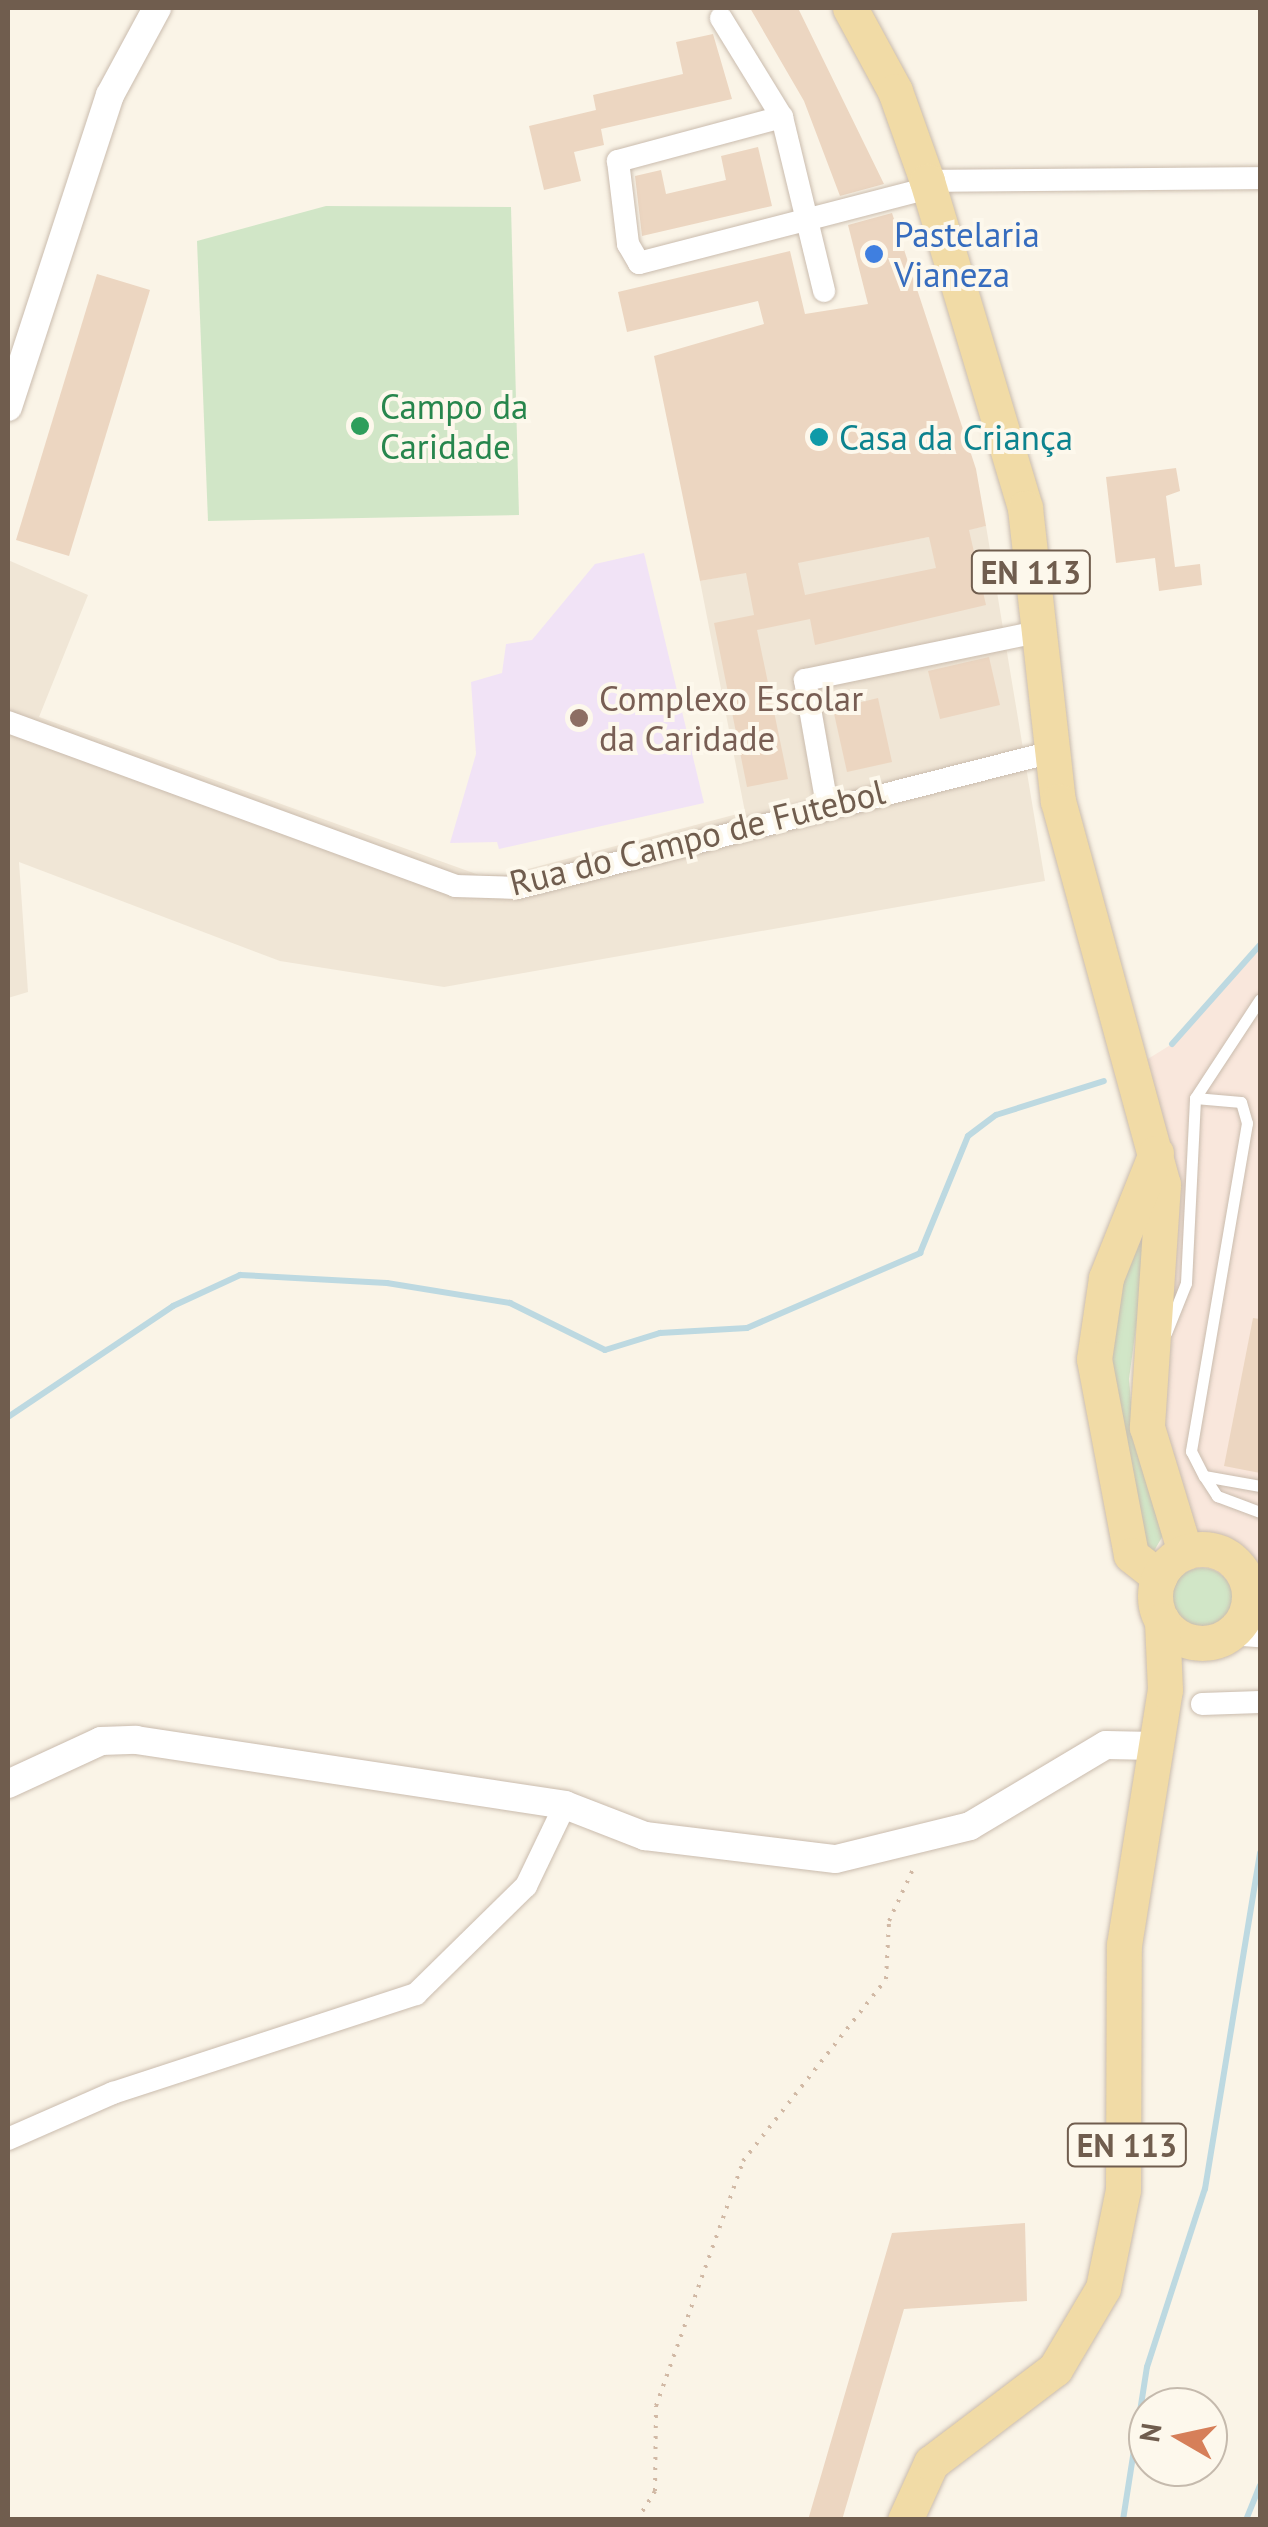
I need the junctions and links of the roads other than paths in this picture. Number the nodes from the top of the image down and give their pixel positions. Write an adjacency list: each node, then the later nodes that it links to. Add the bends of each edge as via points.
1 (157, 8): 9 (street, via 110,95)
2 (850, 8): 6 (main road, EN 113, via 895,91)
3 (722, 18): 4 (street)
4 (782, 117): 7 (street); 7 (street, via 618,161 628,244 639,263)
5 (1260, 178): 6 (street)
6 (928, 185): 7 (street); 10 (main road, EN 113, via 1024,508)
7 (810, 220): 8 (street)
8 (824, 291)
9 (8, 407)
10 (1036, 632): 12 (main road, EN 113); 13 (street, via 805,680)
11 (8, 722): 13 (street, Rua do Campo de Futebol, via 455,886 518,888)
12 (1052, 752): 13 (street, Rua do Campo de Futebol); 16 (main road, EN 113, via 1071,859)
13 (827, 805)
14 (1260, 998): 15 (lane)
15 (1195, 1098): 17 (lane, via 1186,1284); 18 (lane, via 1241,1102 1247,1123 1194,1406 1191,1451)
16 (1156, 1153): 17 (main road, EN 113, via 1166,1218); 22 (main road, via 1106,1278 1094,1359 1131,1555)
17 (1146, 1384): 21 (main road, EN 113, via 1151,1450)
18 (1204, 1476): 19 (lane); 20 (lane, via 1217,1496)
19 (1260, 1486)
20 (1260, 1512)
21 (1185, 1552): 22 (main road); 23 (main road, via 1229,1557)
22 (1160, 1577): 24 (main road, EN 113)
23 (1255, 1601): 25 (main road)
24 (1162, 1620): 25 (main road, via 1183,1639); 26 (main road, EN 113)
25 (1234, 1637): 26 (main road)
26 (1165, 1690): 29 (main road, EN 113)
27 (1260, 1702): 28 (street)
28 (1202, 1704)
29 (1155, 1746): 31 (street, via 1106,1745 970,1826 836,1859 646,1836); 33 (main road, EN 113, via 1124,1946 1128,2129 1103,2288 1056,2370 930,2464)
30 (8, 1784): 31 (street, via 101,1741 136,1740)
31 (565, 1805): 32 (street, via 526,1886 416,1994 112,2093)
32 (8, 2139)
33 (905, 2520)

